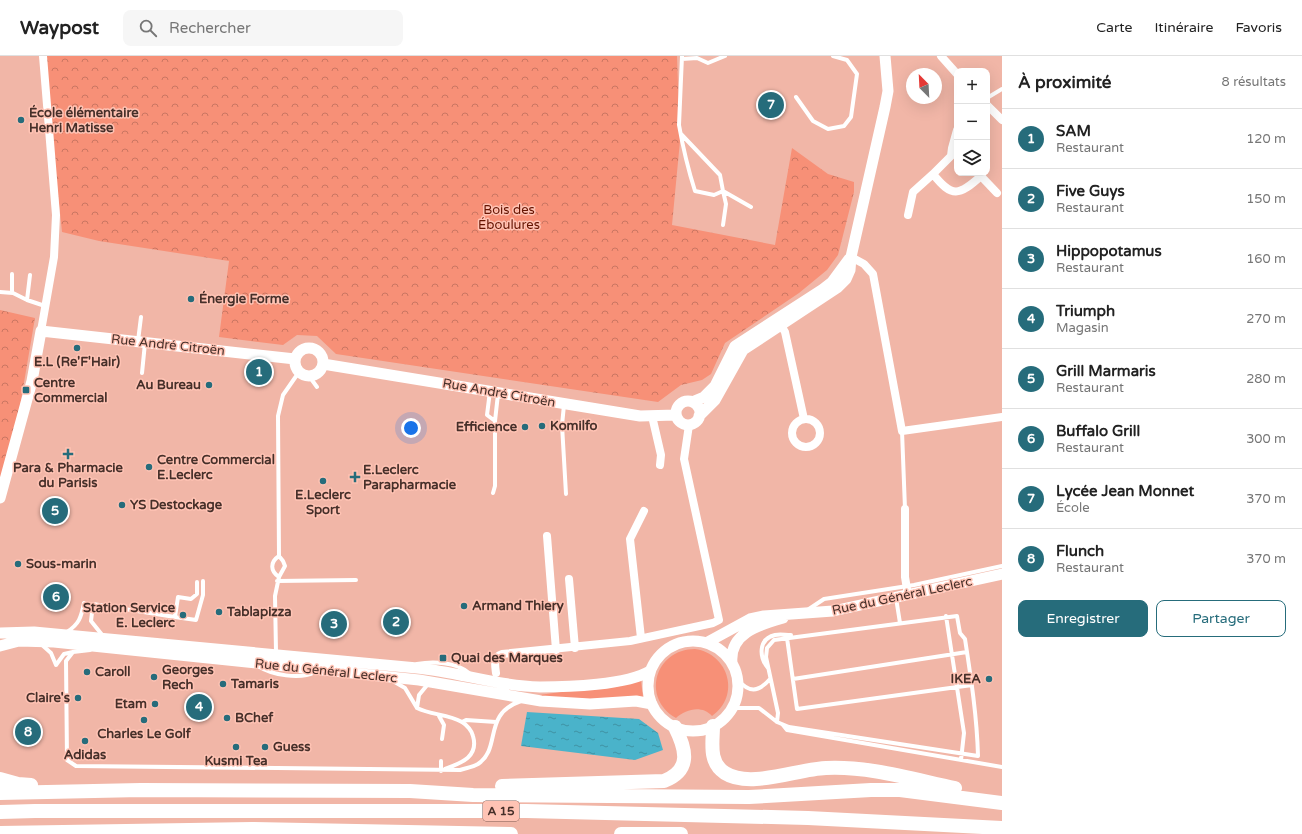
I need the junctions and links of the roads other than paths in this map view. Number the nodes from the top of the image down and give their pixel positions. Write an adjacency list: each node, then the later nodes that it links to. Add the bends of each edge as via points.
1 (43, 56): 30 (street, via 56,215 54,258)
2 (725, 56): 6 (lane, via 708,63 697,58)
3 (833, 56): 7 (lane)
4 (885, 56): 24 (main road, via 888,86 885,107)
5 (941, 56): 8 (street)
6 (682, 58): 14 (lane, via 679,125)
7 (848, 58): 11 (lane, via 857,74 851,117 844,126 828,129 813,121)
8 (954, 71)
9 (1002, 89): 10 (lane)
10 (990, 96)
11 (796, 97)
12 (990, 108): 13 (street)
13 (1002, 120)
14 (681, 134): 19 (lane, via 720,175); 19 (lane, via 685,160 695,191 714,195)
15 (954, 149): 16 (street, via 951,156)
16 (932, 174): 17 (street, via 944,188 953,192 966,190); 22 (street, via 913,192)
17 (978, 176)
18 (982, 176): 20 (street)
19 (723, 191): 21 (lane); 23 (lane, via 726,204)
20 (997, 193)
21 (751, 207)
22 (908, 214)
23 (723, 225)
24 (851, 257): 32 (main road, via 846,279 823,297); 52 (street, via 864,264 873,274)
25 (12, 274): 28 (lane)
26 (30, 275): 29 (lane)
27 (0, 292): 28 (lane)
28 (12, 293): 29 (lane)
29 (27, 300): 30 (lane)
30 (45, 306): 33 (street)
31 (141, 317): 34 (lane)
32 (779, 321): 35 (main road); 49 (street, via 785,332)
33 (41, 331): 34 (main road, Rue André Citroën); 56 (main road, via 32,381)
34 (142, 342): 36 (main road, Rue André Citroën); 39 (lane)
35 (732, 359): 43 (main road, via 712,389 704,397); 47 (main road, via 715,400)
36 (295, 360): 37 (main road, via 299,353 309,348 319,353); 38 (main road)
37 (323, 364): 40 (main road, via 318,372); 42 (main road, Rue André Citroën)
38 (299, 372): 40 (main road); 60 (lane, via 283,395 278,416)
39 (142, 373)
40 (310, 376): 41 (lane)
41 (317, 387)
42 (494, 391): 44 (main road, Rue André Citroën); 50 (lane); 50 (lane, via 487,416)
43 (692, 402): 45 (main road, via 680,403 676,408); 47 (main road, via 698,406)
44 (564, 404): 46 (main road, Rue André Citroën); 55 (lane, via 562,426)
45 (676, 415): 46 (main road, Rue André Citroën); 51 (main road, via 680,422)
46 (652, 416): 53 (street, via 661,455)
47 (700, 416): 51 (main road, via 696,422)
48 (1002, 417): 52 (street)
49 (804, 419)
50 (495, 421): 54 (lane)
51 (689, 425): 78 (street, via 684,459 719,620)
52 (902, 431): 57 (lane)
53 (660, 464)
54 (493, 493)
55 (566, 494)
56 (0, 498)
57 (905, 509): 68 (street)
58 (644, 511): 78 (street, via 630,539)
59 (547, 536): 85 (street)
60 (279, 556): 63 (lane, via 284,566); 63 (lane, via 272,567)
61 (1002, 566): 68 (lane)
62 (1002, 574): 68 (main road, Rue du Général Leclerc)
63 (278, 579): 65 (lane); 88 (lane, via 275,596)
64 (570, 579): 84 (street)
65 (356, 580)
66 (203, 581): 71 (lane)
67 (197, 582): 70 (lane, via 197,594)
68 (907, 590): 69 (main road, Rue du Général Leclerc); 73 (lane, via 824,599)
69 (896, 598): 73 (main road, Rue du Général Leclerc, via 833,611); 75 (lane)
70 (191, 599): 71 (lane); 74 (lane, via 178,597)
71 (201, 601): 74 (lane, via 196,620)
72 (84, 603): 77 (lane, via 81,619)
73 (800, 613): 82 (main road, Rue du Général Leclerc, via 764,616 750,620); 89 (main road, Rue du Général Leclerc, via 745,633 732,648)
74 (175, 617): 81 (lane, via 93,604 91,621)
75 (900, 623): 79 (lane); 87 (lane, via 957,616)
76 (0, 633): 77 (main road, Rue du Général Leclerc)
77 (64, 635): 81 (main road, Rue du Général Leclerc)
78 (641, 638): 84 (street)
79 (787, 638): 91 (lane, via 774,640 767,648); 98 (lane)
80 (36, 640): 81 (main road, Rue du Général Leclerc); 83 (main road, Rue du Général Leclerc); 86 (lane, via 51,653 56,665 64,654)
81 (109, 643): 86 (lane); 88 (main road, Rue du Général Leclerc); 94 (main road, Rue du Général Leclerc, via 253,663)
82 (706, 643): 89 (main road, via 720,650); 92 (main road, via 689,641 672,646 659,657)
83 (0, 646)
84 (575, 648): 85 (street)
85 (556, 650): 93 (street, via 502,654 495,660)
86 (74, 652): 116 (lane, via 66,661 67,760 76,766)
87 (967, 652): 98 (lane); 100 (lane)
88 (276, 655): 90 (main road, Rue du Général Leclerc)
89 (732, 663): 96 (main road)
90 (404, 667): 95 (main road, Rue du Général Leclerc); 95 (lane, via 430,662 462,667)
91 (769, 669): 97 (lane); 113 (lane, via 761,657 761,650 767,639 774,635 788,636 946,615 964,733)
92 (650, 672): 95 (main road, Rue du Général Leclerc, via 623,680 553,687 526,686); 102 (main road, via 648,685)
93 (496, 673)
94 (380, 676): 99 (main road, Rue du Général Leclerc); 103 (lane, via 403,686)
95 (474, 678)
96 (737, 679): 97 (lane, via 746,688 755,690); 104 (main road, via 737,694)
97 (770, 679): 108 (lane, via 778,713)
98 (793, 679): 100 (lane, via 797,708)
99 (434, 681): 101 (main road, Rue du Général Leclerc); 103 (lane, via 419,695)
100 (972, 685): 109 (lane, via 978,756)
101 (528, 699): 102 (main road, Rue du Général Leclerc, via 590,704 636,701); 107 (lane, via 506,707)
102 (652, 704): 111 (main road, via 664,720)
103 (417, 708): 105 (lane)
104 (732, 708): 108 (lane, via 759,708); 110 (main road)
105 (438, 716): 106 (lane); 112 (lane, via 444,725)
106 (462, 722): 107 (lane); 116 (lane, via 473,734 474,750 466,760)
107 (496, 722): 116 (lane, via 487,752 479,763 460,770)
108 (777, 722): 109 (lane)
109 (783, 725): 113 (lane, via 787,730)
110 (713, 726): 111 (main road, via 690,730); 121 (highway, via 713,753 716,763 724,772 741,780 842,768 878,772)
111 (675, 727): 119 (highway, via 683,741 685,755 679,770 664,781)
112 (442, 739)
113 (961, 760): 115 (lane)
114 (441, 761): 116 (lane)
115 (1002, 767)
116 (441, 771)
117 (0, 779): 118 (highway, via 18,784)
118 (141, 790): 119 (highway); 120 (highway)
119 (410, 791): 122 (highway, via 749,797 900,790)
120 (0, 793)
121 (1002, 798)
122 (1002, 803)
123 (0, 812): 124 (highway, A 15, via 526,811 808,818)
124 (1002, 828)
125 (0, 832): 126 (highway, A 15, via 252,830)
126 (511, 834)
127 (621, 834): 128 (highway)
128 (682, 834)

